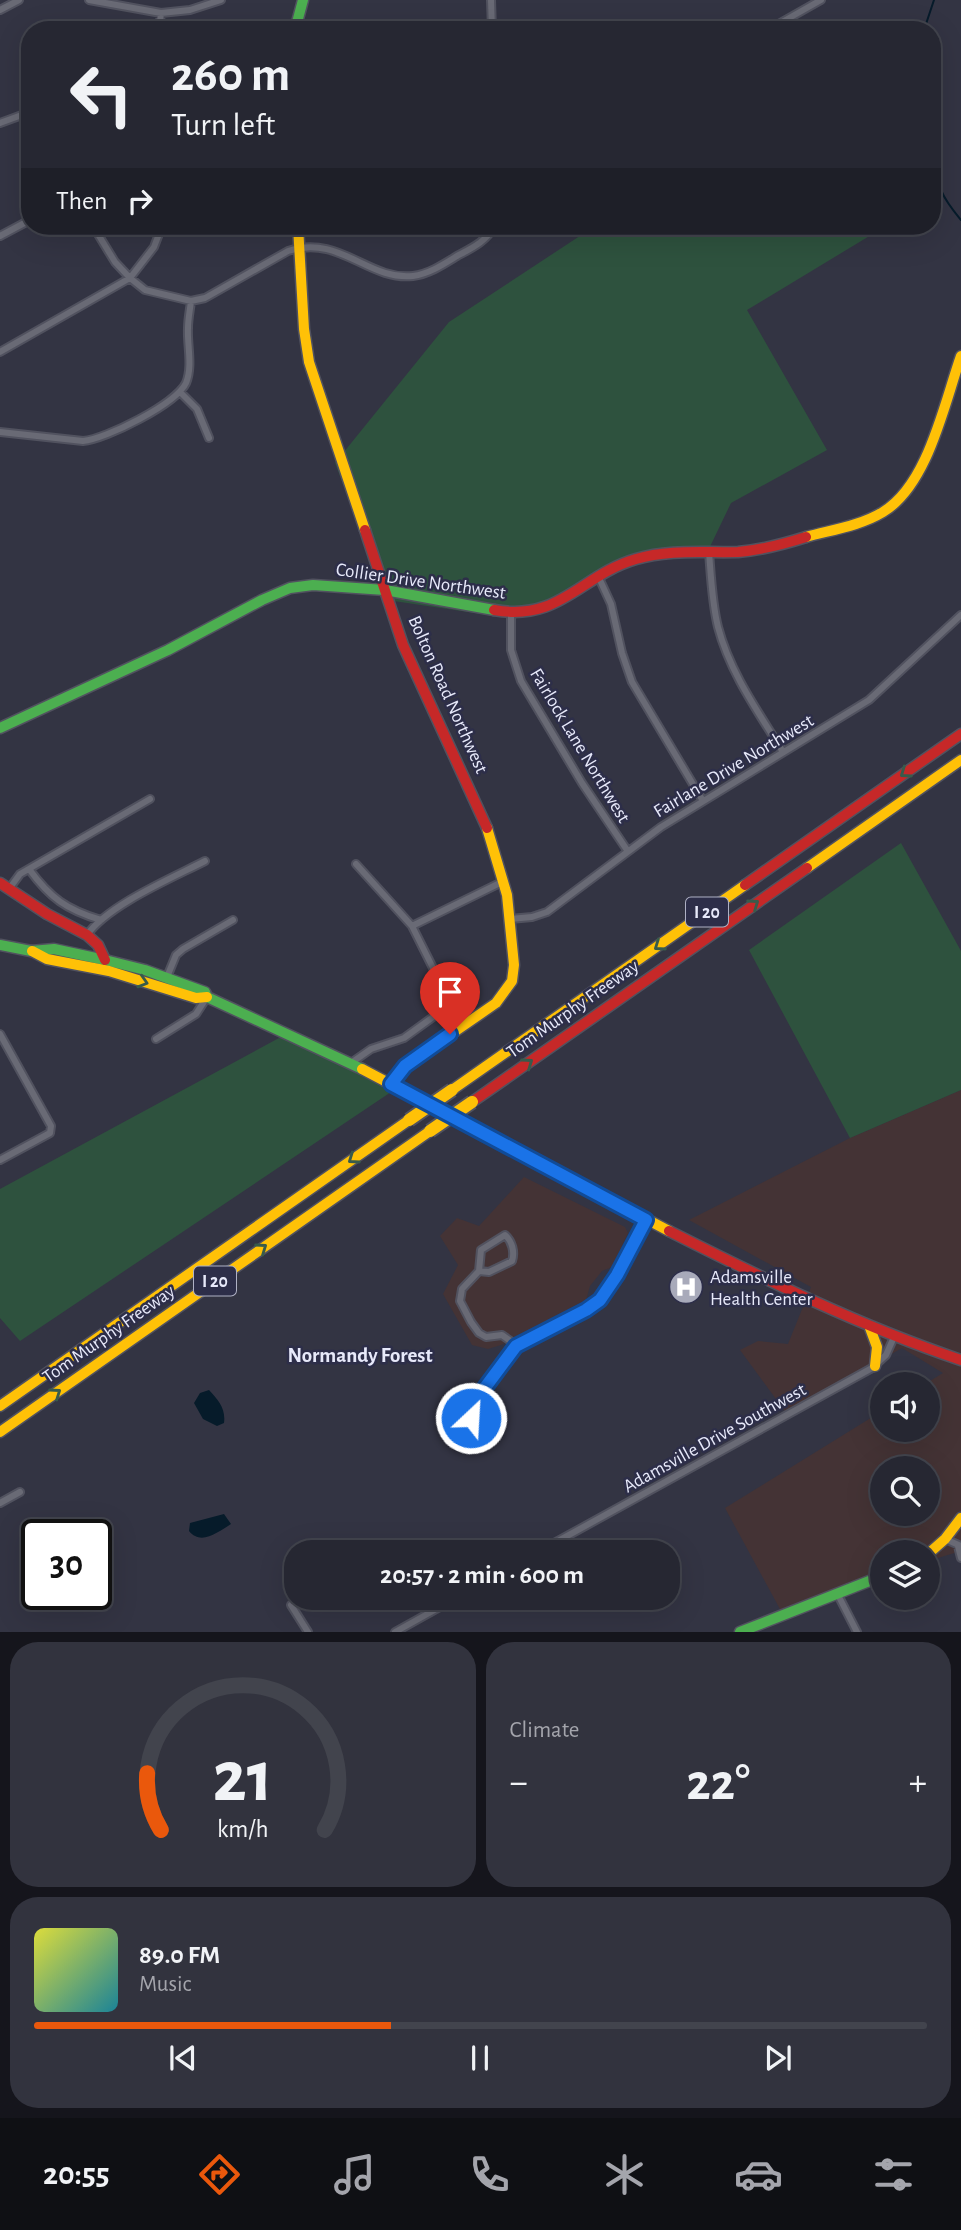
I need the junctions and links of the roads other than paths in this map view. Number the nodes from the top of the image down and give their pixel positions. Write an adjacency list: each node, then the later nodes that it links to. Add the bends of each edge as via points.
1 (19, 0): 7 (street)
2 (89, 0): 9 (street)
3 (221, 0): 9 (street)
4 (303, 0): 11 (main road)
5 (491, 0): 12 (street)
6 (821, 0): 13 (street)
7 (6, 3): 8 (street)
8 (0, 10)
9 (160, 13): 10 (street)
10 (160, 21)
11 (297, 21)
12 (492, 21)
13 (784, 21)
14 (21, 115): 15 (street)
15 (0, 123)
16 (21, 225): 21 (street)
17 (98, 235): 23 (street)
18 (159, 235): 23 (street)
19 (298, 235): 22 (main road, Bolton Road Northwest)
20 (486, 235): 22 (street, via 430,272 414,276 396,276 338,251)
21 (0, 236)
22 (299, 248): 24 (street); 32 (main road, Bolton Road Northwest, via 309,362)
23 (130, 278): 24 (street, via 145,289); 25 (street)
24 (191, 301): 27 (street, via 189,372)
25 (0, 352)
26 (961, 356): 30 (main road, Collier Drive Northwest, via 922,461 889,508 868,519 776,546)
27 (180, 392): 28 (street, via 96,439); 29 (street, via 197,409)
28 (0, 432)
29 (209, 438)
30 (709, 552): 31 (main road, Collier Drive Northwest, via 645,556); 37 (street, via 714,606 725,648)
31 (599, 578): 33 (main road, Collier Drive Northwest, via 547,607); 40 (street, via 611,604 632,682)
32 (385, 590): 33 (main road, Collier Drive Northwest); 35 (main road, Collier Drive Northwest, via 290,588); 45 (main road, Bolton Road Northwest, via 418,683 471,792)
33 (511, 612): 41 (street, Fairlock Lane Northwest, via 512,650 521,681)
34 (961, 615): 37 (street, Fairlane Drive Northwest, via 869,700)
35 (0, 728)
36 (961, 734): 69 (main road, Tom Murphy Freeway / I 20, one-way to 69, bridge)
37 (783, 752): 40 (street, Fairlane Drive Northwest)
38 (961, 760): 71 (main road, Tom Murphy Freeway / I 20, one-way to 38, bridge)
39 (150, 799): 44 (street)
40 (703, 801): 41 (street, Fairlane Drive Northwest)
41 (626, 850): 47 (street, Fairlane Drive Northwest, via 547,912)
42 (205, 861): 48 (street)
43 (356, 863): 50 (street)
44 (29, 869): 46 (street); 48 (street, via 54,898 75,913)
45 (504, 881): 47 (main road, Bolton Road Northwest); 50 (street)
46 (5, 886): 51 (main road)
47 (510, 919): 60 (main road, Bolton Road Northwest, via 514,970 506,993 405,1066)
48 (101, 920): 51 (street)
49 (233, 920): 55 (street, via 176,955)
50 (412, 926): 59 (street, via 451,1004 404,1038 371,1049)
51 (87, 935): 54 (main road)
52 (0, 945): 53 (main road)
53 (31, 951): 54 (main road, via 54,949); 56 (main road, one-way to 56, via 196,998)
54 (105, 960): 55 (main road)
55 (167, 977): 56 (main road, via 205,992)
56 (207, 997): 58 (street, via 196,1014); 59 (main road)
57 (0, 1034): 61 (street, via 51,1126 50,1133)
58 (156, 1040)
59 (351, 1063): 60 (main road)
60 (391, 1084): 62 (main road)
61 (0, 1160)
62 (646, 1220): 64 (main road); 66 (street, via 600,1300)
63 (479, 1271): 63 (street, via 481,1250 505,1235 509,1238 512,1261 488,1272); 66 (street, via 466,1284 460,1301 479,1333 502,1335)
64 (870, 1328): 65 (main road); 68 (main road, via 877,1347)
65 (894, 1338): 67 (main road); 68 (street, Adamsville Drive Southwest)
66 (516, 1346): 70 (street, via 478,1397)
67 (961, 1360)
68 (874, 1366): 76 (street, Adamsville Drive Southwest)
69 (0, 1406)
70 (471, 1418)
71 (0, 1432)
72 (20, 1492): 73 (street)
73 (0, 1503)
74 (961, 1518): 75 (main road)
75 (945, 1539): 77 (main road); 78 (street)
76 (560, 1540)
77 (940, 1543)
78 (959, 1546): 79 (street)
79 (961, 1558)
80 (870, 1581): 81 (main road)
81 (837, 1593): 86 (main road); 87 (street)
82 (293, 1610): 84 (street)
83 (434, 1610): 85 (street)
84 (308, 1632)
85 (395, 1632)
86 (740, 1632)
87 (857, 1632)

